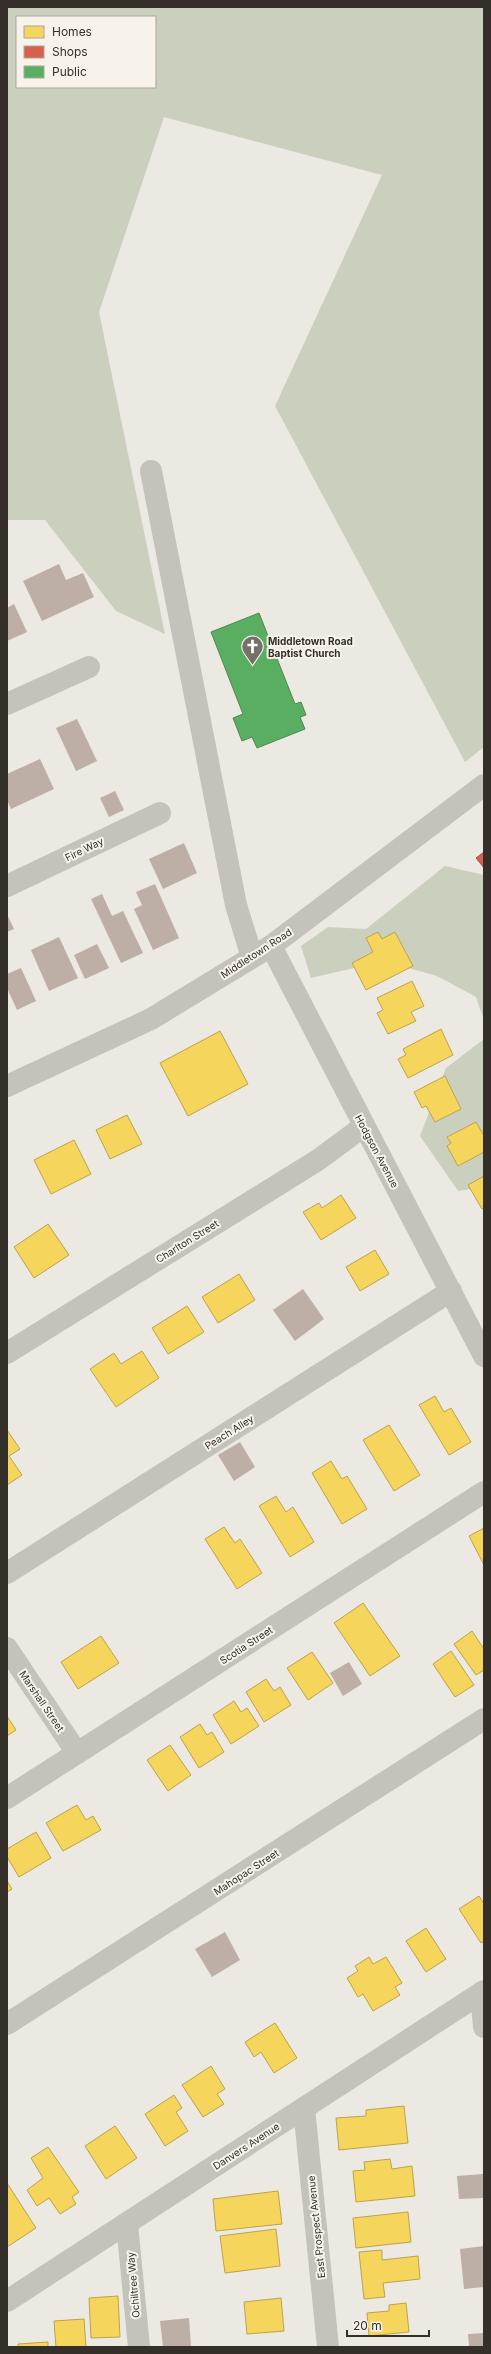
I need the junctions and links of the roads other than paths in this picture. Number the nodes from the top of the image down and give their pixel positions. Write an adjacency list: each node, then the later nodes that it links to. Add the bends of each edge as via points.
1 (151, 472): 8 (street, via 236,905)
2 (89, 667): 3 (street)
3 (7, 704)
4 (484, 785): 7 (street, Middletown Road)
5 (160, 813): 6 (street, Fire Way)
6 (7, 886)
7 (271, 946): 8 (street, Middletown Road); 10 (street, Hodgson Avenue)
8 (252, 957): 9 (street, Middletown Road, via 151,1020)
9 (7, 1086)
10 (364, 1126): 11 (street, Hodgson Avenue); 12 (street, Charlton Street, via 318,1160)
11 (451, 1291): 13 (street, Hodgson Avenue); 15 (street, Peach Alley)
12 (7, 1353)
13 (484, 1356)
14 (484, 1492): 18 (street, Scotia Street)
15 (7, 1573)
16 (7, 1648): 18 (street, Marshall Street)
17 (484, 1720): 21 (street, Mahopac Street)
18 (77, 1753): 19 (street, Scotia Street)
19 (7, 1798)
20 (482, 1992): 22 (street); 23 (street, Danvers Avenue)
21 (7, 2024)
22 (484, 2027)
23 (304, 2108): 24 (street, Danvers Avenue); 27 (street, East Prospect Avenue)
24 (127, 2224): 25 (street, Danvers Avenue); 26 (street, Ochiltree Way)
25 (7, 2301)
26 (139, 2347)
27 (328, 2347)

